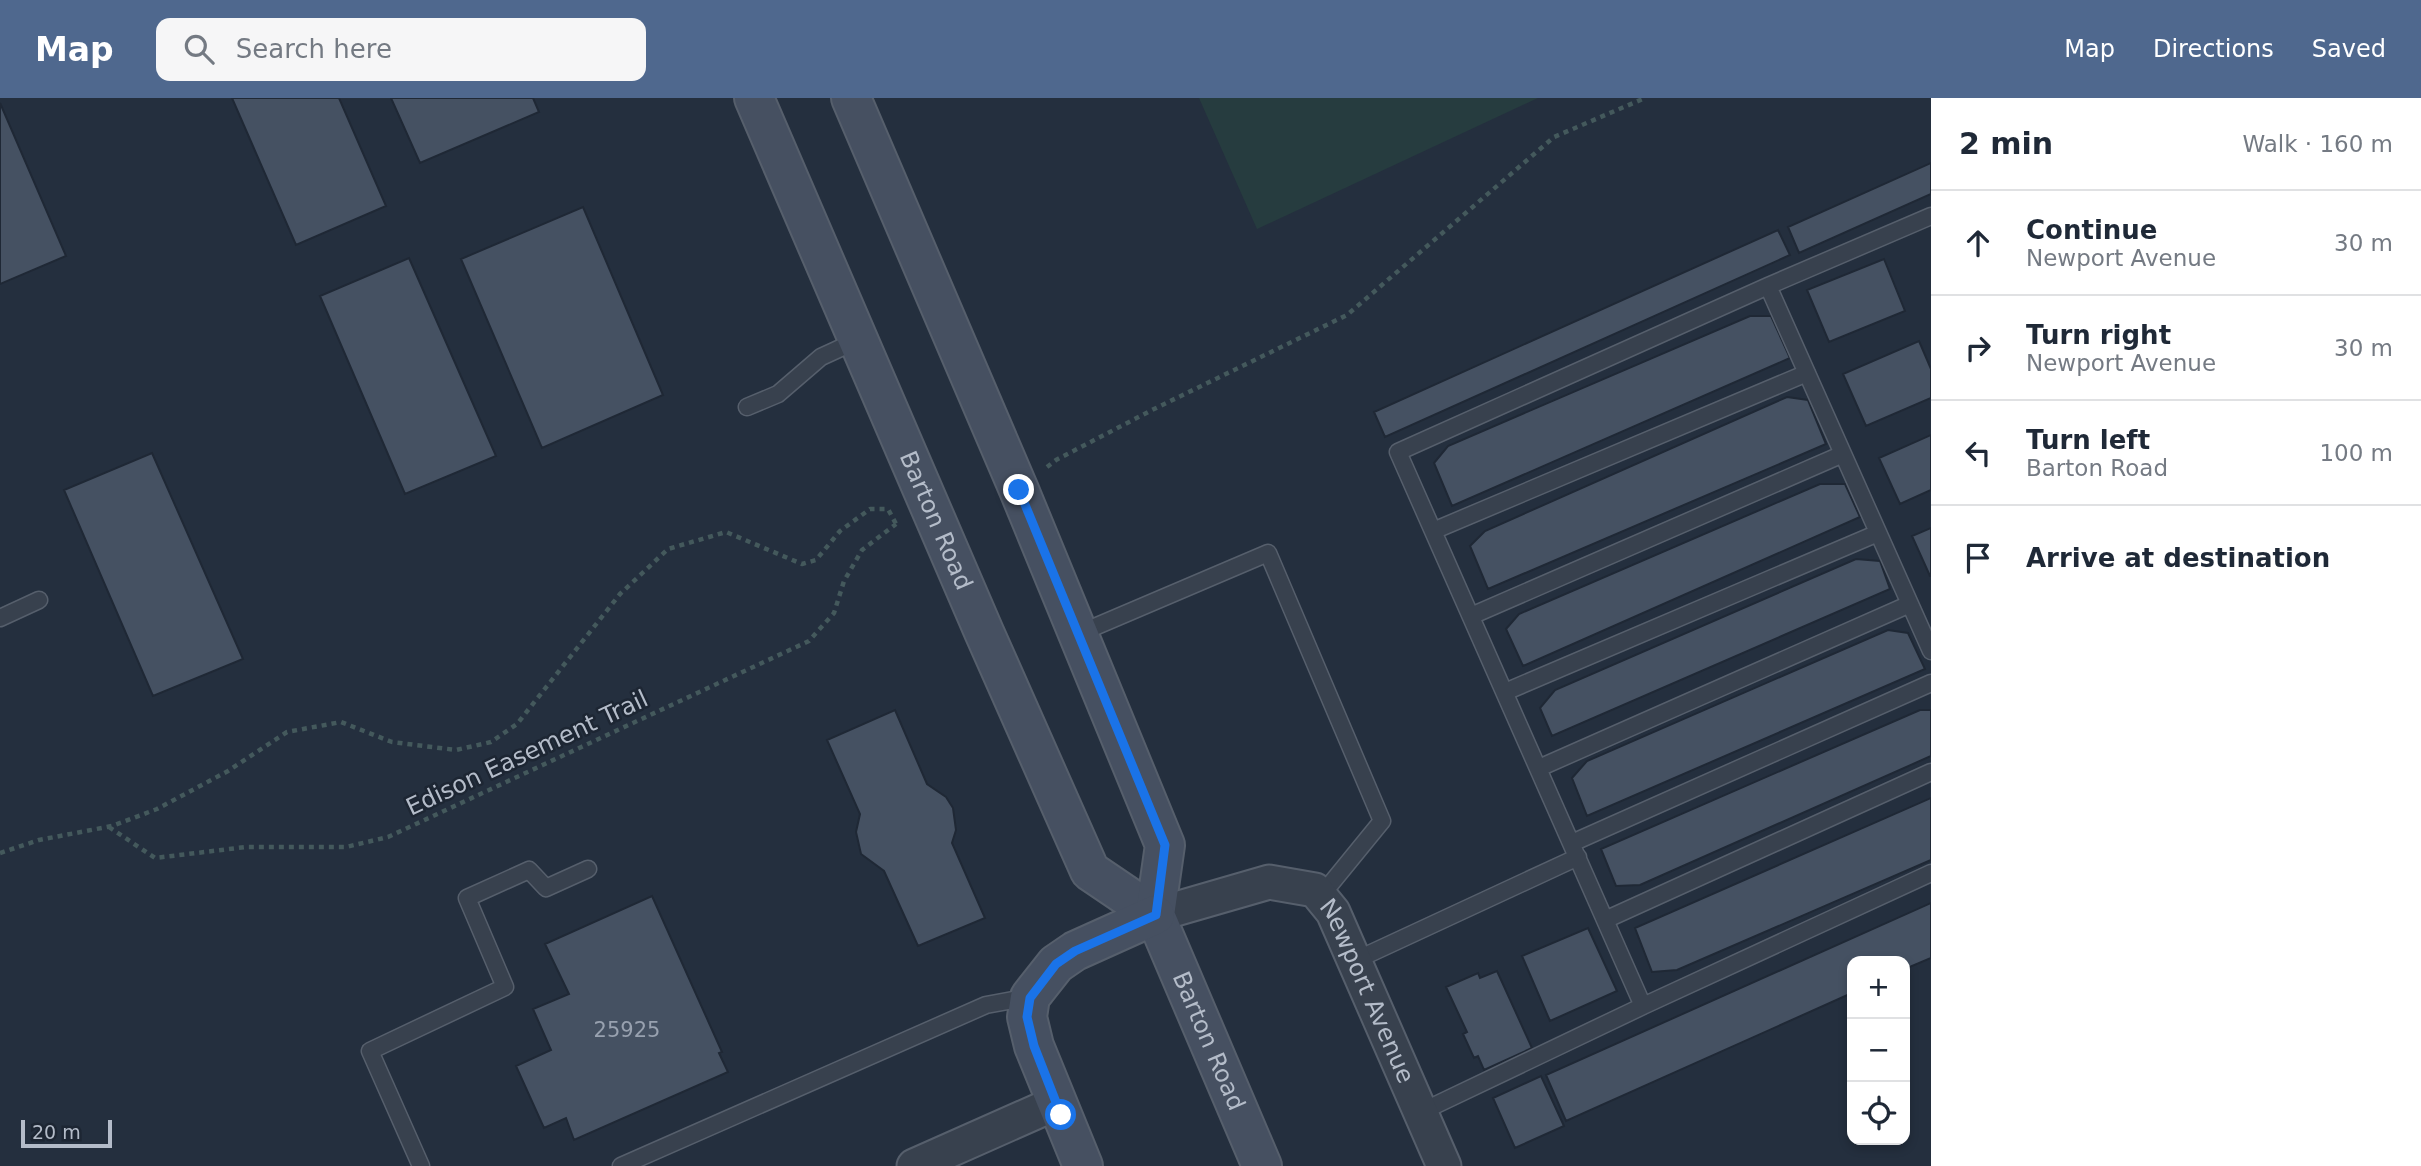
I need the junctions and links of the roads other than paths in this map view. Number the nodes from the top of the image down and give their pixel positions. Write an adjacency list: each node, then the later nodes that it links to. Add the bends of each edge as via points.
1 (754, 98): 5 (main road, Barton Road)
2 (851, 98): 15 (main road)
3 (1931, 216): 4 (lane)
4 (1768, 286): 6 (lane); 9 (lane, via 1398,452)
5 (858, 340): 7 (lane, via 821,357 778,394); 25 (main road, Barton Road, via 1090,870)
6 (1807, 373): 8 (lane); 9 (lane)
7 (747, 407)
8 (1843, 454): 10 (lane); 13 (lane)
9 (1433, 531): 13 (lane)
10 (1878, 533): 12 (lane); 18 (lane)
11 (39, 600): 14 (lane)
12 (1910, 604): 16 (lane); 19 (lane)
13 (1471, 616): 18 (lane)
14 (0, 618)
15 (1079, 634): 24 (lane, via 1268,553 1382,821); 25 (main road, via 1165,845)
16 (1931, 652)
17 (1931, 683): 21 (lane)
18 (1505, 692): 19 (lane)
19 (1539, 768): 21 (lane)
20 (1931, 772): 26 (lane)
21 (1575, 850): 26 (lane); 27 (lane)
22 (588, 869): 32 (lane, via 546,888 529,870 467,898 505,987 370,1051)
23 (1931, 873): 29 (lane)
24 (1320, 897): 25 (street, Newport Avenue, via 1315,890 1269,882); 27 (street, Newport Avenue, via 1333,912)
25 (1156, 915): 28 (main road, Newport Avenue, via 1075,951 1056,964); 36 (main road, Barton Road)
26 (1605, 920): 29 (lane)
27 (1354, 961): 31 (street, Newport Avenue)
28 (1030, 998): 30 (main road, via 1027,1017 1034,1046); 33 (lane, via 986,1005)
29 (1643, 1006): 31 (lane)
30 (1056, 1103): 34 (street); 35 (main road)
31 (1421, 1112): 37 (street, Newport Avenue)
32 (421, 1166)
33 (621, 1166)
34 (914, 1166)
35 (1083, 1166)
36 (1262, 1166)
37 (1444, 1166)

